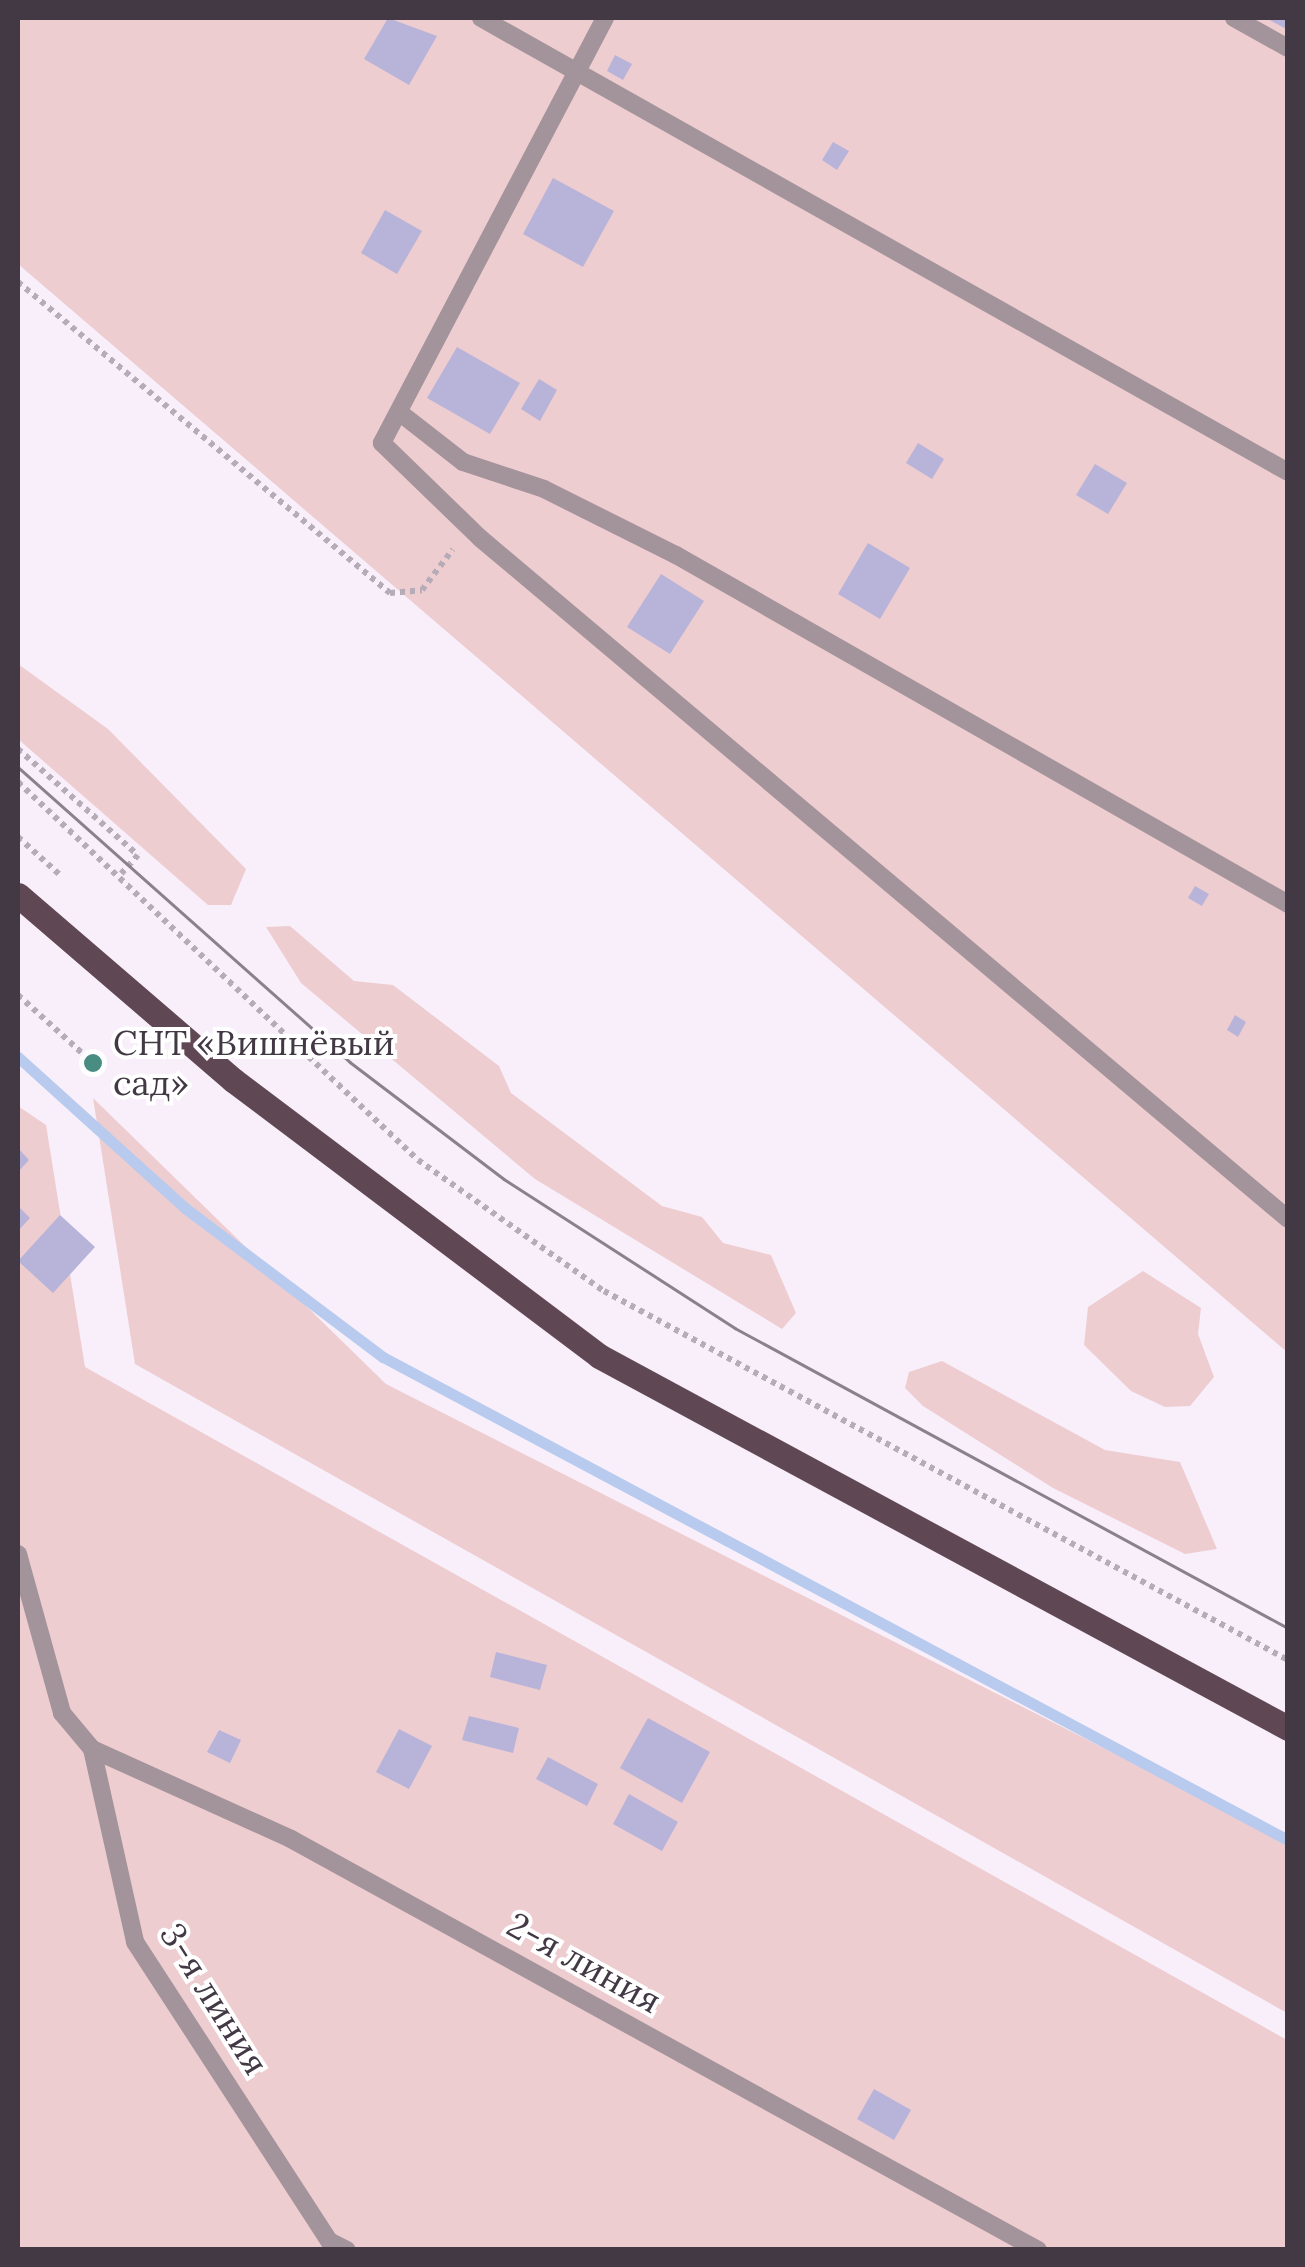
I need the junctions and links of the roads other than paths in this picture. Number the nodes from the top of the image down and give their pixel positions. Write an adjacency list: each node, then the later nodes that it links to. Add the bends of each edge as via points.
1 (481, 18): 5 (lane)
2 (606, 18): 5 (lane)
3 (1234, 18): 4 (lane)
4 (1288, 48)
5 (575, 74): 6 (lane); 7 (lane)
6 (399, 412): 9 (lane, via 463,462 544,489 676,555); 10 (lane, via 382,442 470,528)
7 (1288, 472)
8 (18, 895): 12 (main road, via 233,1080 598,1356)
9 (1288, 904)
10 (1288, 1219)
11 (18, 1554): 13 (lane, via 62,1714)
12 (1288, 1728)
13 (92, 1749): 14 (lane, 3-я линия, via 135,1942); 15 (lane, 2-я линия, via 291,1839)
14 (337, 2247)
15 (1038, 2250)

